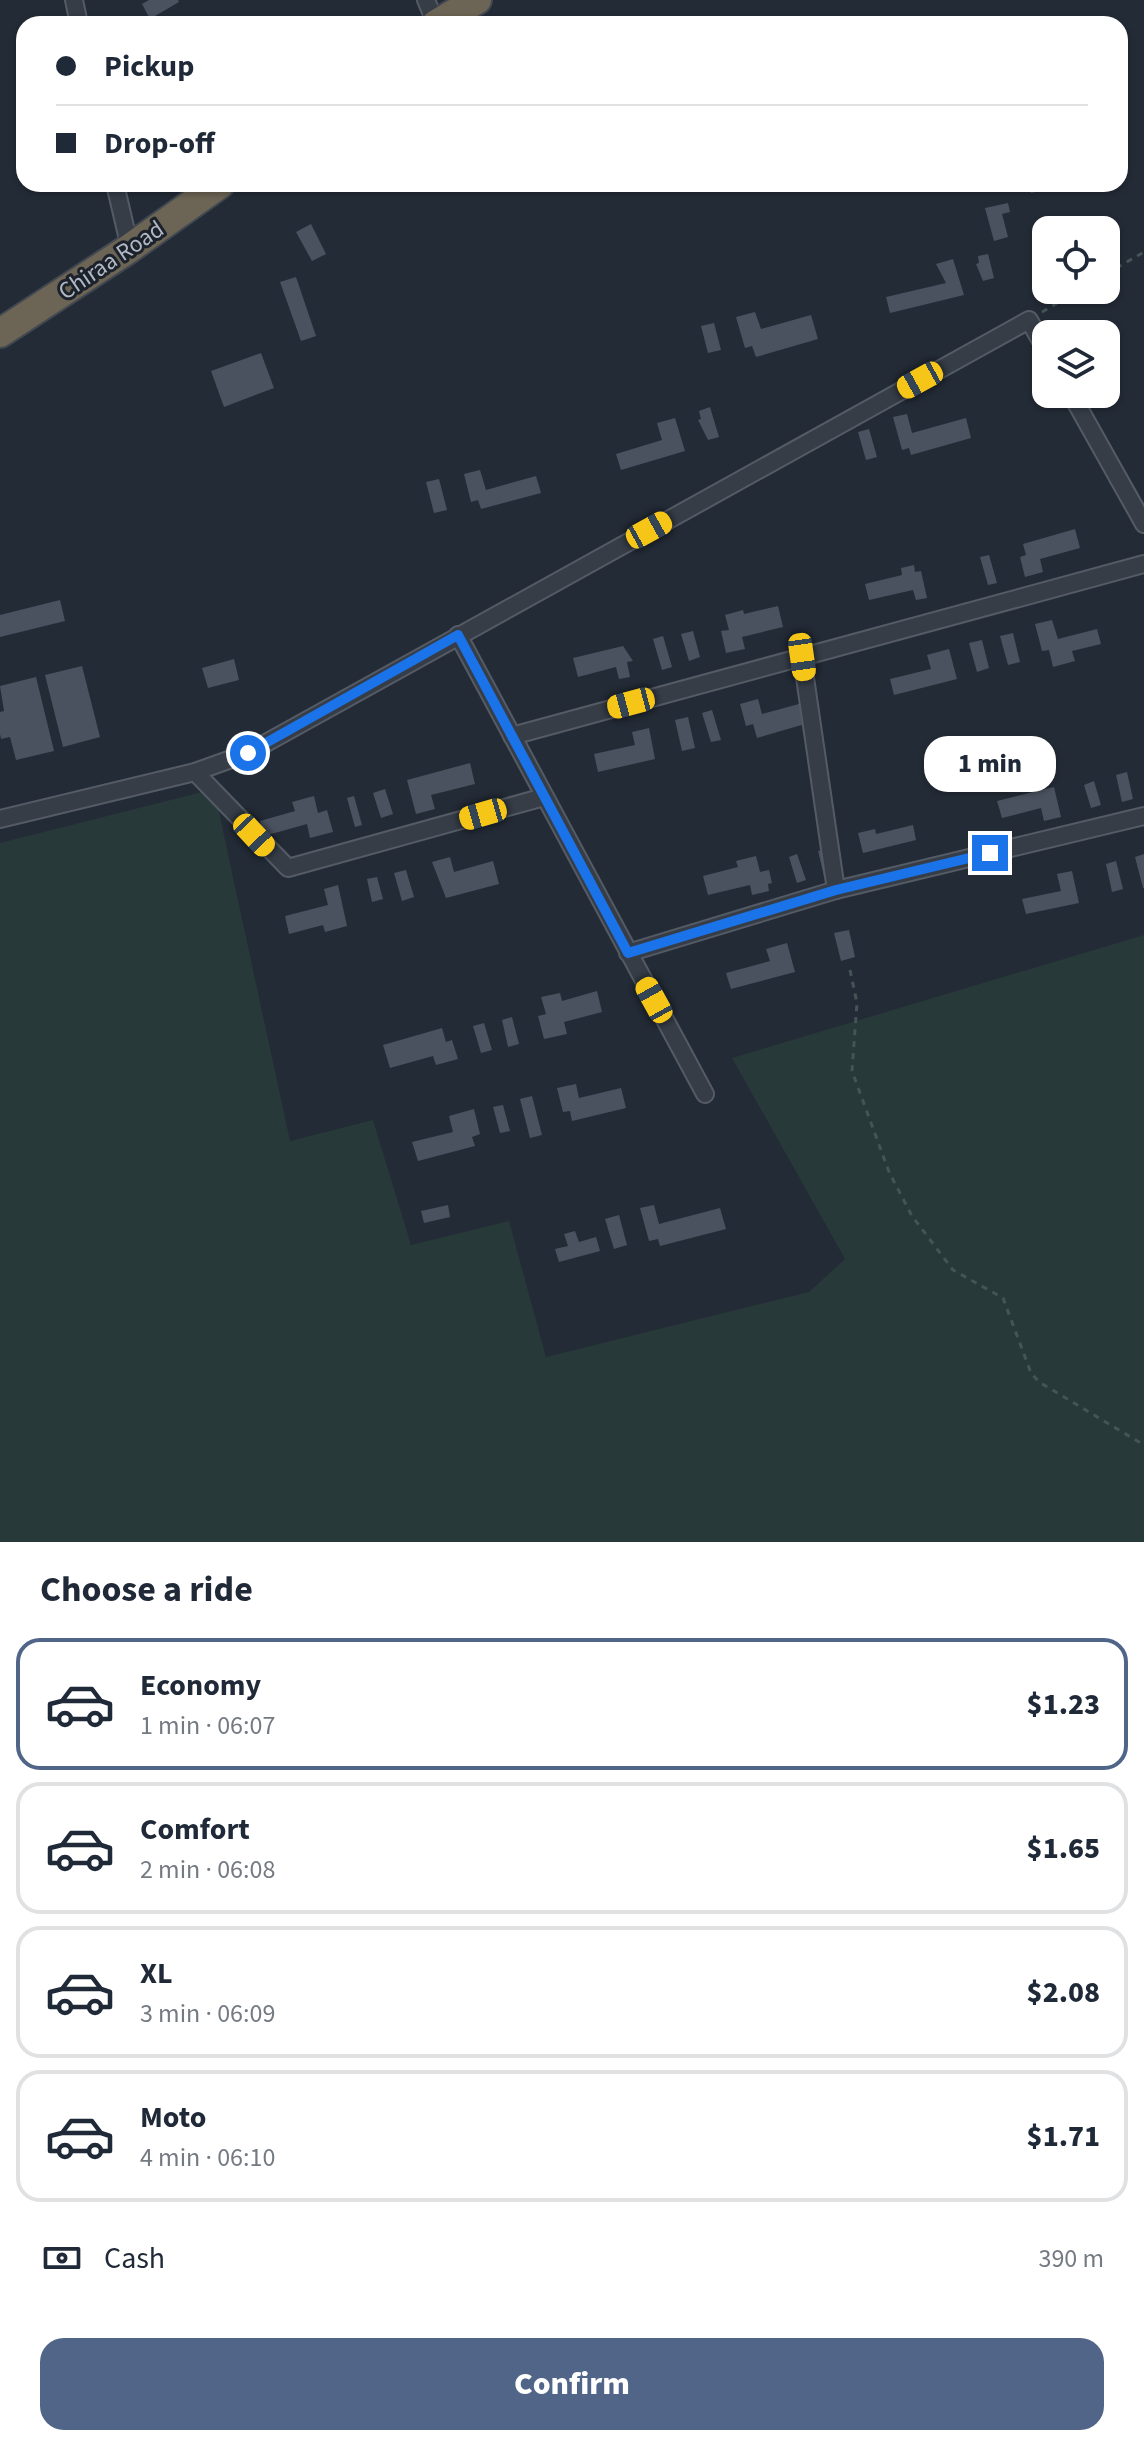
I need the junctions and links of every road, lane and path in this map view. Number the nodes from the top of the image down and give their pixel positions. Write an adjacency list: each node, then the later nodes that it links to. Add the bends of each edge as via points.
1 (477, 0): 2 (highway)
2 (450, 16)
3 (117, 192): 5 (street)
4 (209, 192): 5 (highway, Chiraa Road)
5 (130, 248): 11 (highway, Chiraa Road)
6 (1144, 252): 7 (path)
7 (1120, 266)
8 (1056, 304): 9 (path)
9 (1029, 320): 10 (street); 15 (street)
10 (1032, 325)
11 (0, 333)
12 (1079, 408): 13 (street)
13 (1144, 524)
14 (1144, 564): 16 (street)
15 (458, 635): 17 (street); 18 (street, via 277,739)
16 (802, 657): 17 (street); 22 (street)
17 (512, 736): 19 (street)
18 (195, 772): 19 (street, via 288,868); 21 (street)
19 (544, 797): 23 (street)
20 (1144, 816): 22 (street)
21 (0, 819)
22 (836, 890): 23 (street)
23 (628, 953): 25 (street)
24 (850, 970): 26 (path, via 857,1003 852,1071 889,1172 912,1216 953,1270 1003,1298 1039,1382)
25 (705, 1094)
26 (1144, 1445)

